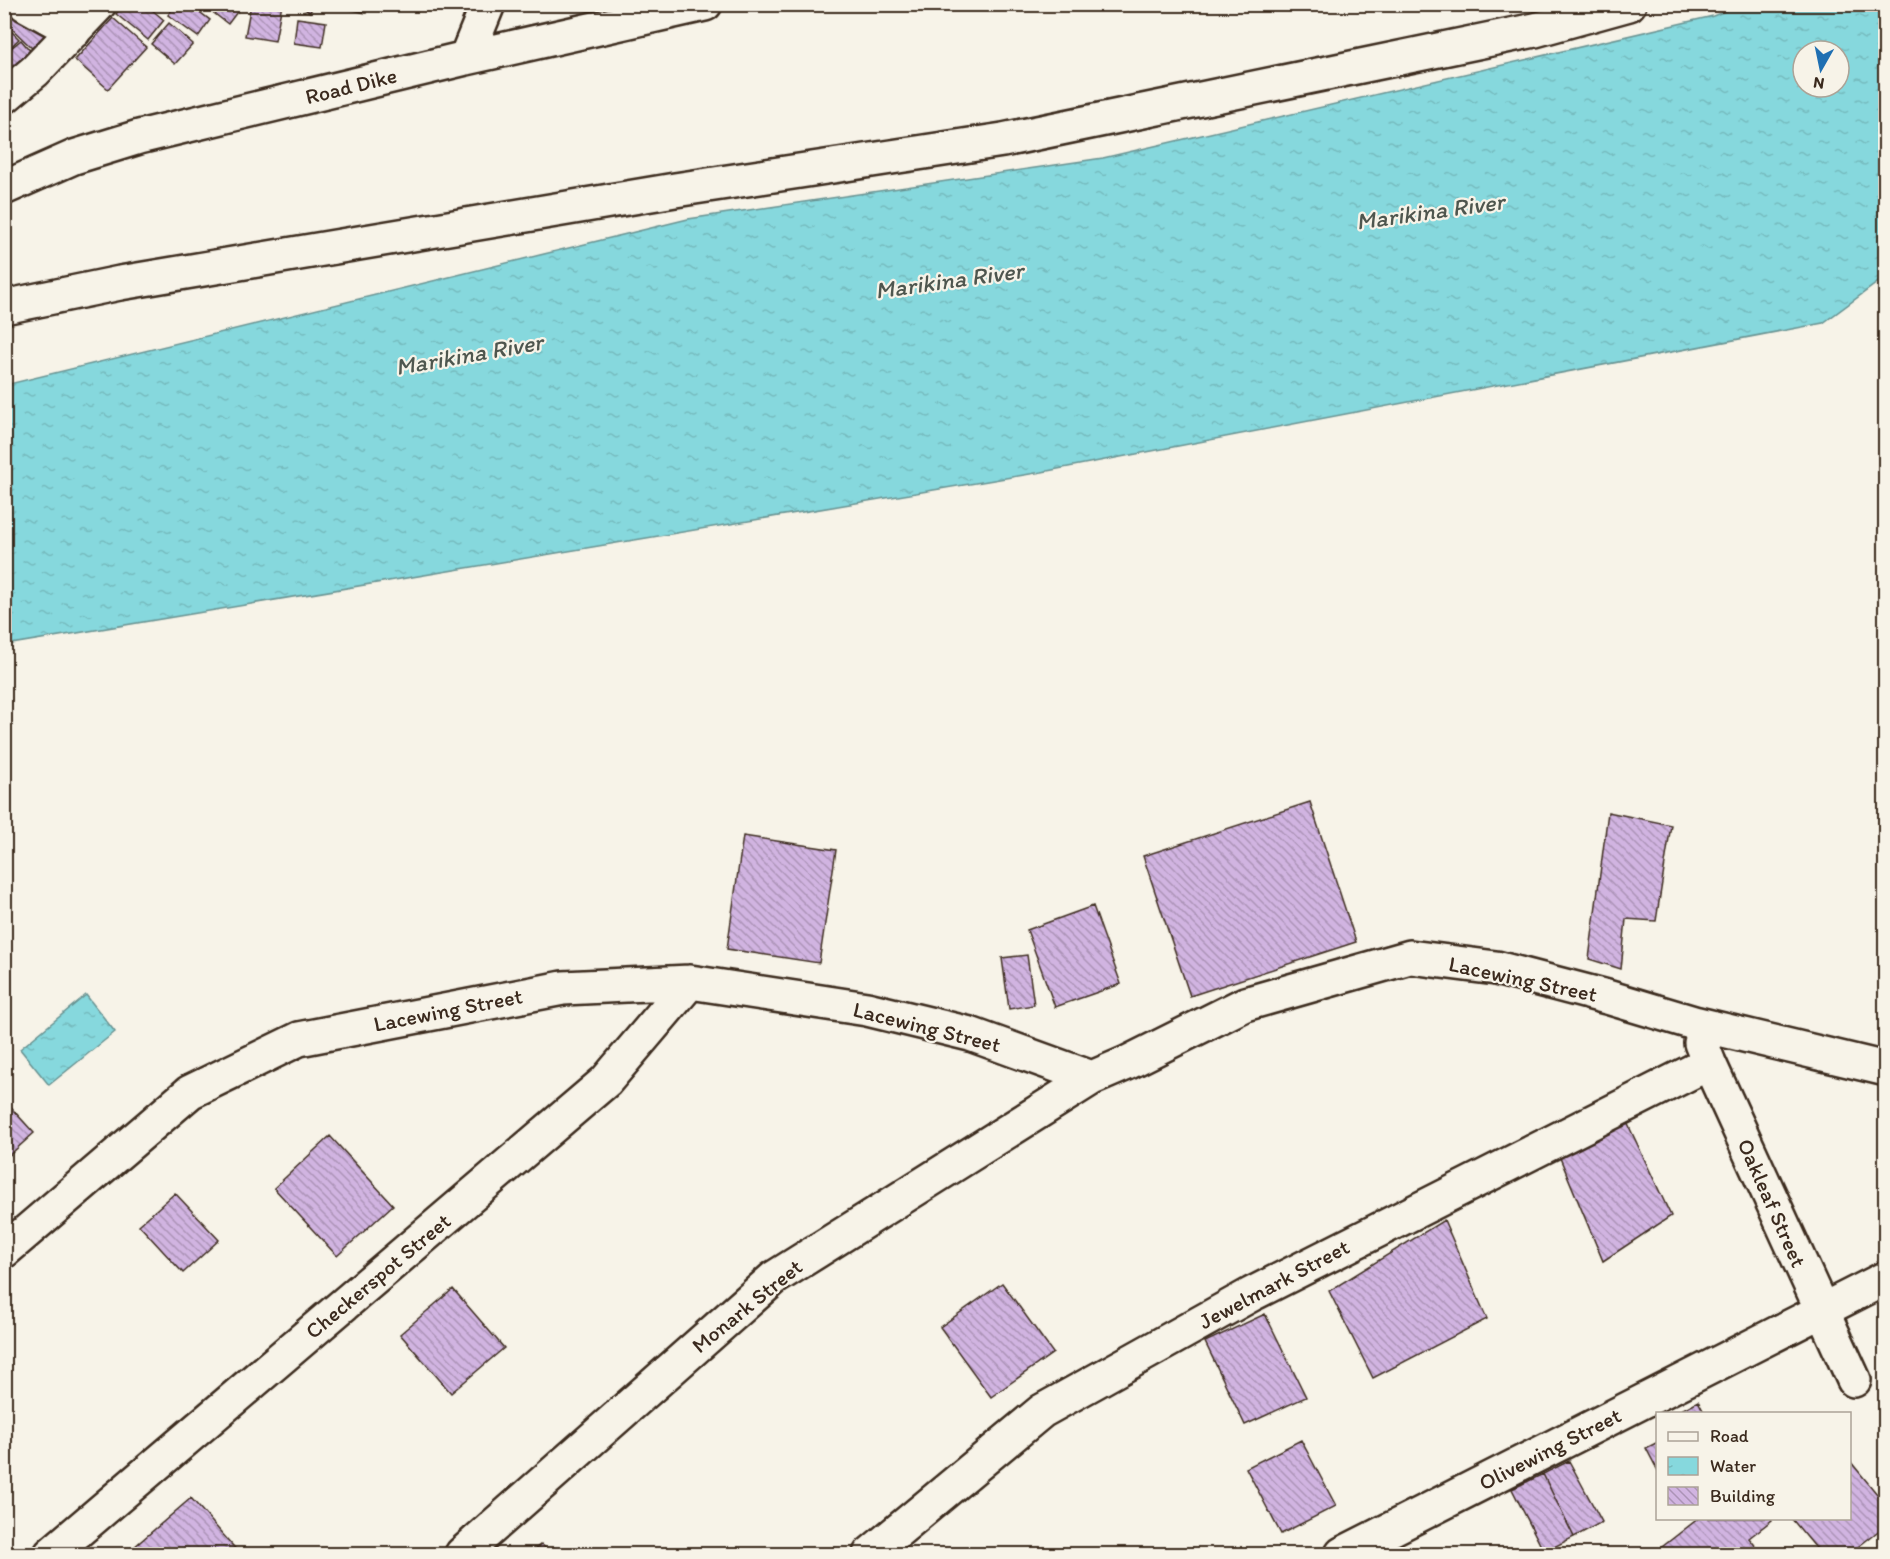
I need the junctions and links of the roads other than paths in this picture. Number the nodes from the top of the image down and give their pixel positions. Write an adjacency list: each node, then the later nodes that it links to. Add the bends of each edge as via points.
1 (26, 4): 6 (street)
2 (99, 4): 6 (street)
3 (488, 4): 7 (street)
4 (705, 4): 7 (street, Road Dike)
5 (1629, 4): 10 (street, via 1535,30 1003,140 663,192 131,281)
6 (74, 31): 8 (street)
7 (466, 58): 9 (street, Road Dike, via 139,137 74,157)
8 (4, 98)
9 (4, 188)
10 (4, 307)
11 (690, 982): 15 (street, Lacewing Street, via 901,1017 970,1034); 16 (street, Lacewing Street, via 562,988 299,1039 190,1092); 20 (street, Checkerspot Street, via 606,1081)
12 (1694, 1023): 13 (street, Oakleaf Street); 14 (street, Lacewing Street); 15 (street, Lacewing Street, via 1496,968 1410,957 1245,1004)
13 (1709, 1063): 18 (street, Oakleaf Street); 22 (street, Jewelmark Street, via 1252,1294 1042,1411)
14 (1886, 1069)
15 (1092, 1078): 21 (street, Monark Street, via 774,1278)
16 (4, 1251)
17 (1886, 1278): 18 (street)
18 (1821, 1310): 19 (street, Oakleaf Street); 23 (street, Olivewing Street)
19 (1854, 1380)
20 (51, 1554)
21 (462, 1554)
22 (870, 1554)
23 (1342, 1554)

